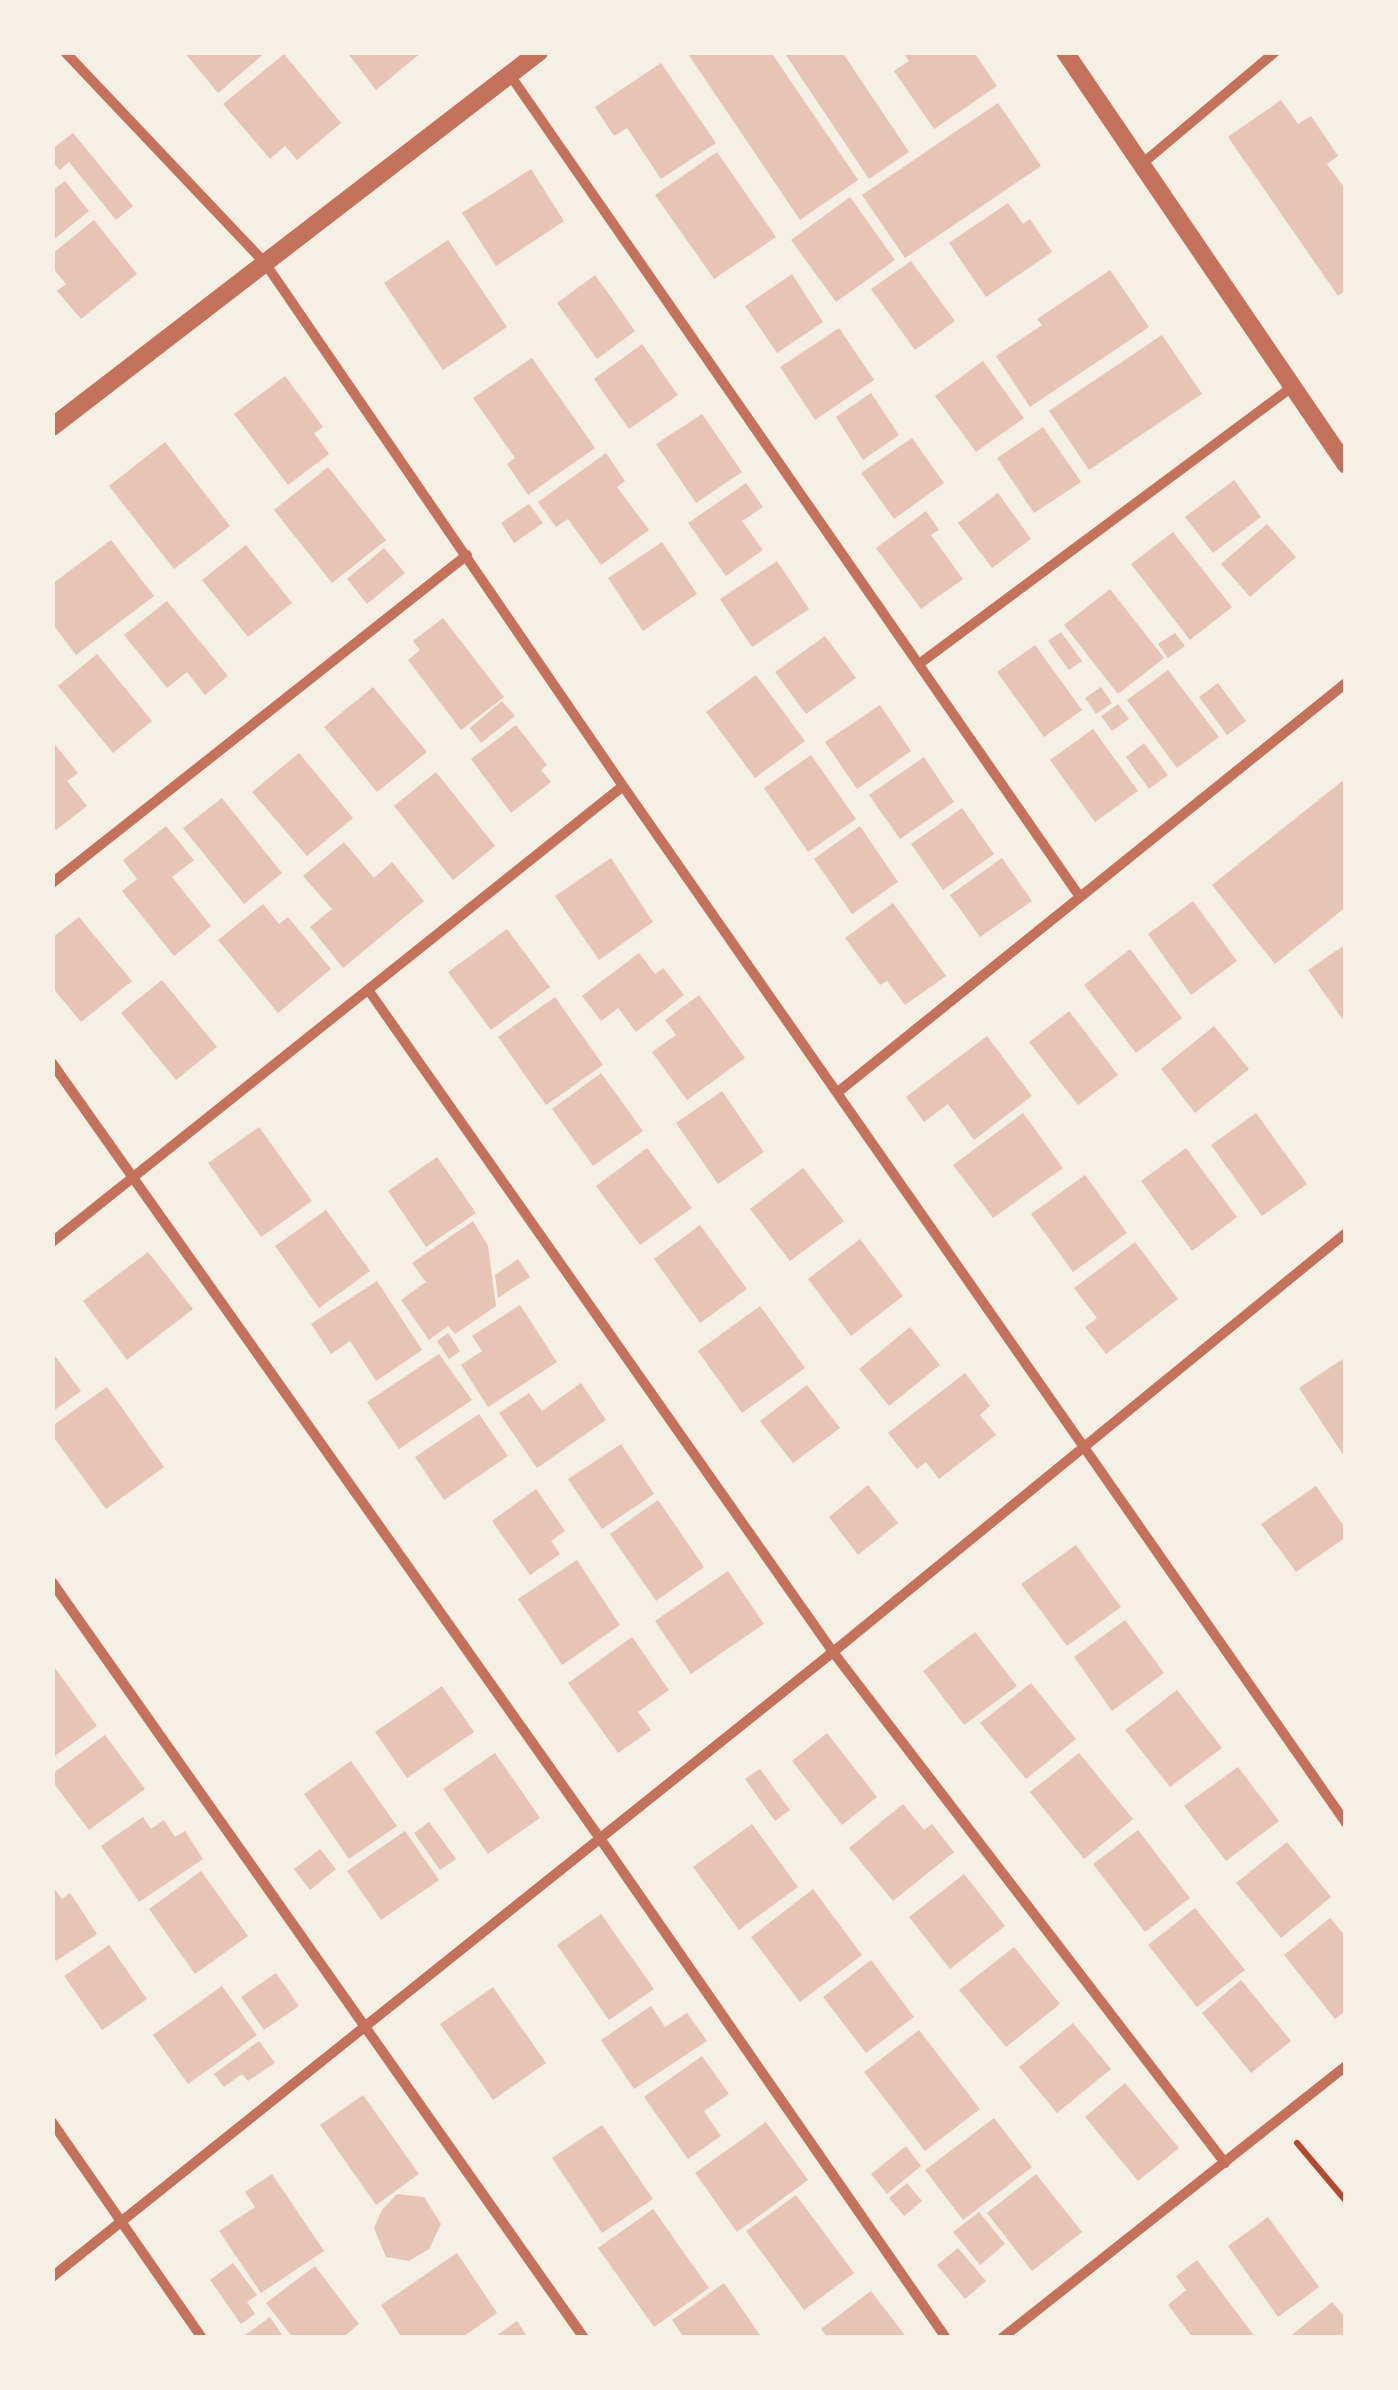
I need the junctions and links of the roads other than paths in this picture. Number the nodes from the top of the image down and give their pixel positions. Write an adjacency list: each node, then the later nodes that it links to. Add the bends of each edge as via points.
1 (65, 52): 7 (street)
2 (539, 52): 5 (street)
3 (1065, 52): 6 (street)
4 (1275, 52): 6 (street)
5 (510, 74): 7 (street); 12 (street)
6 (1142, 162): 8 (street)
7 (265, 263): 9 (street); 11 (street)
8 (1292, 387): 10 (street); 12 (street)
9 (52, 427)
10 (1346, 465)
11 (467, 555): 14 (street); 15 (street)
12 (920, 664): 16 (street)
13 (1346, 683): 16 (street)
14 (624, 786): 17 (street); 19 (street)
15 (52, 882)
16 (1080, 898): 19 (street)
17 (369, 991): 20 (street); 25 (street)
18 (52, 1063): 20 (street)
19 (838, 1092): 23 (street)
20 (134, 1177): 22 (street); 27 (street)
21 (1346, 1232): 23 (street)
22 (52, 1242)
23 (1085, 1447): 25 (street); 26 (street)
24 (52, 1582): 28 (street)
25 (832, 1652): 27 (street); 31 (street)
26 (1346, 1823)
27 (599, 1837): 28 (street); 36 (street)
28 (366, 2024): 32 (street); 35 (street)
29 (1346, 2066): 31 (street)
30 (52, 2122): 32 (street)
31 (1225, 2163): 37 (street)
32 (122, 2221): 33 (street); 34 (street)
33 (52, 2276)
34 (202, 2338)
35 (584, 2338)
36 (946, 2338)
37 (1002, 2338)

